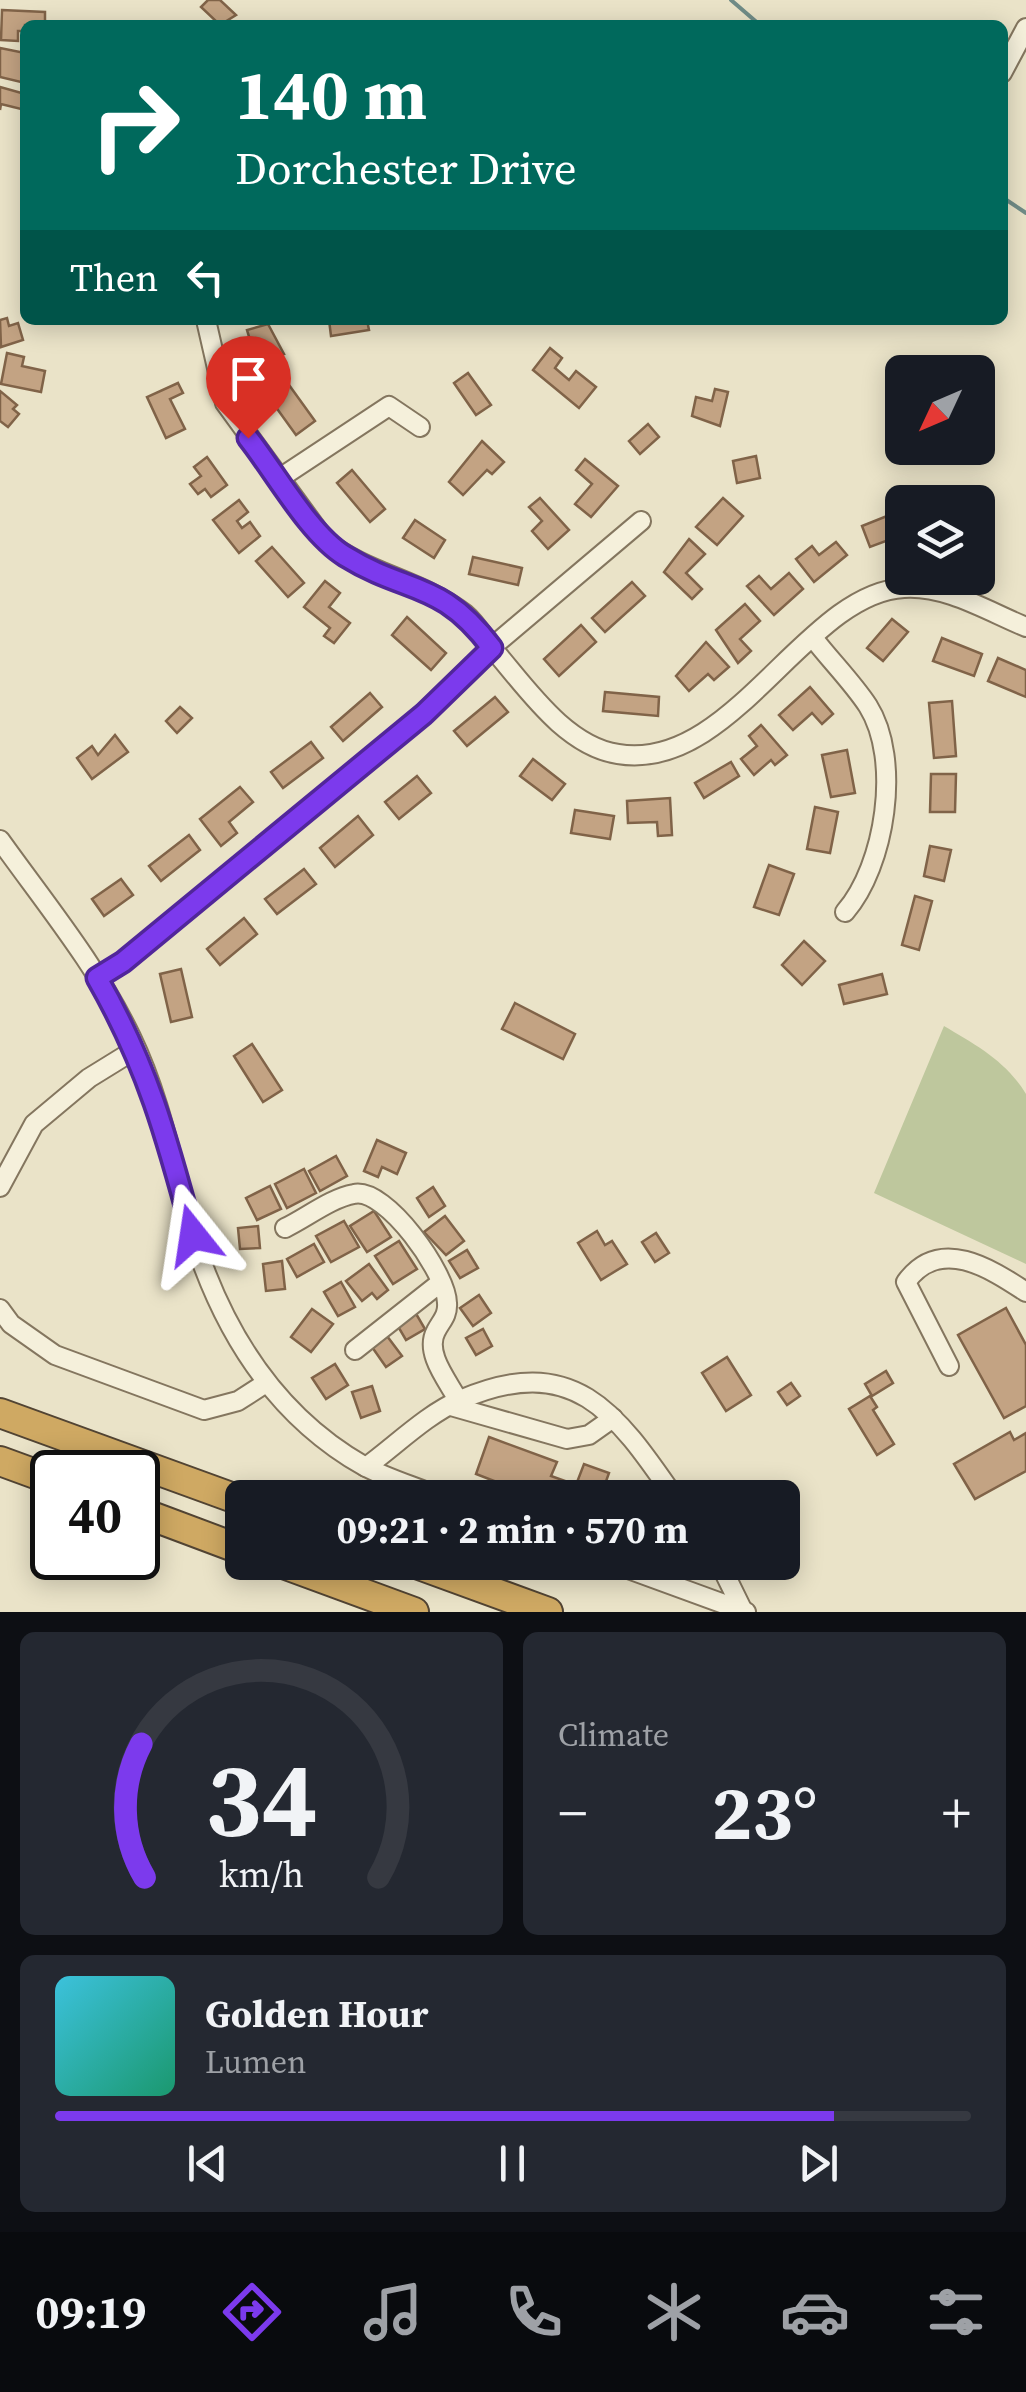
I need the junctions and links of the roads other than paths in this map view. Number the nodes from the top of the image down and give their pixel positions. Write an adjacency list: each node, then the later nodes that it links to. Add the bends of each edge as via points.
1 (1026, 28): 2 (street)
2 (1008, 62)
3 (207, 325): 5 (street, via 226,404)
4 (420, 427): 5 (street, via 389,406)
5 (280, 478): 9 (street, via 324,540 344,556 447,600)
6 (641, 522): 9 (street)
7 (1026, 627): 8 (street, via 939,592 907,587 860,602)
8 (814, 639): 9 (street, via 702,733 677,750 646,755 617,754 564,728); 11 (street, via 869,708 886,755 881,827 865,882)
9 (492, 648): 12 (street, via 424,714)
10 (0, 840): 12 (street)
11 (845, 912)
12 (97, 978): 13 (street)
13 (136, 1048): 14 (street, via 34,1124); 21 (street, via 210,1282)
14 (0, 1187)
15 (285, 1228): 16 (street, via 355,1193 375,1196 390,1206)
16 (440, 1283): 19 (street); 22 (street, via 448,1300 433,1356)
17 (1026, 1292): 20 (street, via 976,1260 944,1260 912,1274 906,1282)
18 (0, 1309): 21 (street, via 55,1355 204,1410 238,1401)
19 (355, 1350)
20 (949, 1366)
21 (266, 1383): 26 (street, via 302,1421)
22 (454, 1403): 24 (street, via 567,1440 589,1436); 24 (street, via 536,1380 567,1386); 26 (street)
23 (0, 1413): 30 (highway)
24 (614, 1418): 29 (street)
25 (0, 1461): 27 (highway)
26 (366, 1467): 28 (street)
27 (30, 1472)
28 (398, 1480)
29 (661, 1480)
30 (225, 1495)
31 (160, 1519): 32 (highway)
32 (225, 1544)
33 (327, 1580): 37 (highway)
34 (460, 1580): 38 (highway)
35 (658, 1580): 39 (street)
36 (728, 1580): 39 (street)
37 (414, 1612)
38 (548, 1612)
39 (744, 1612)

